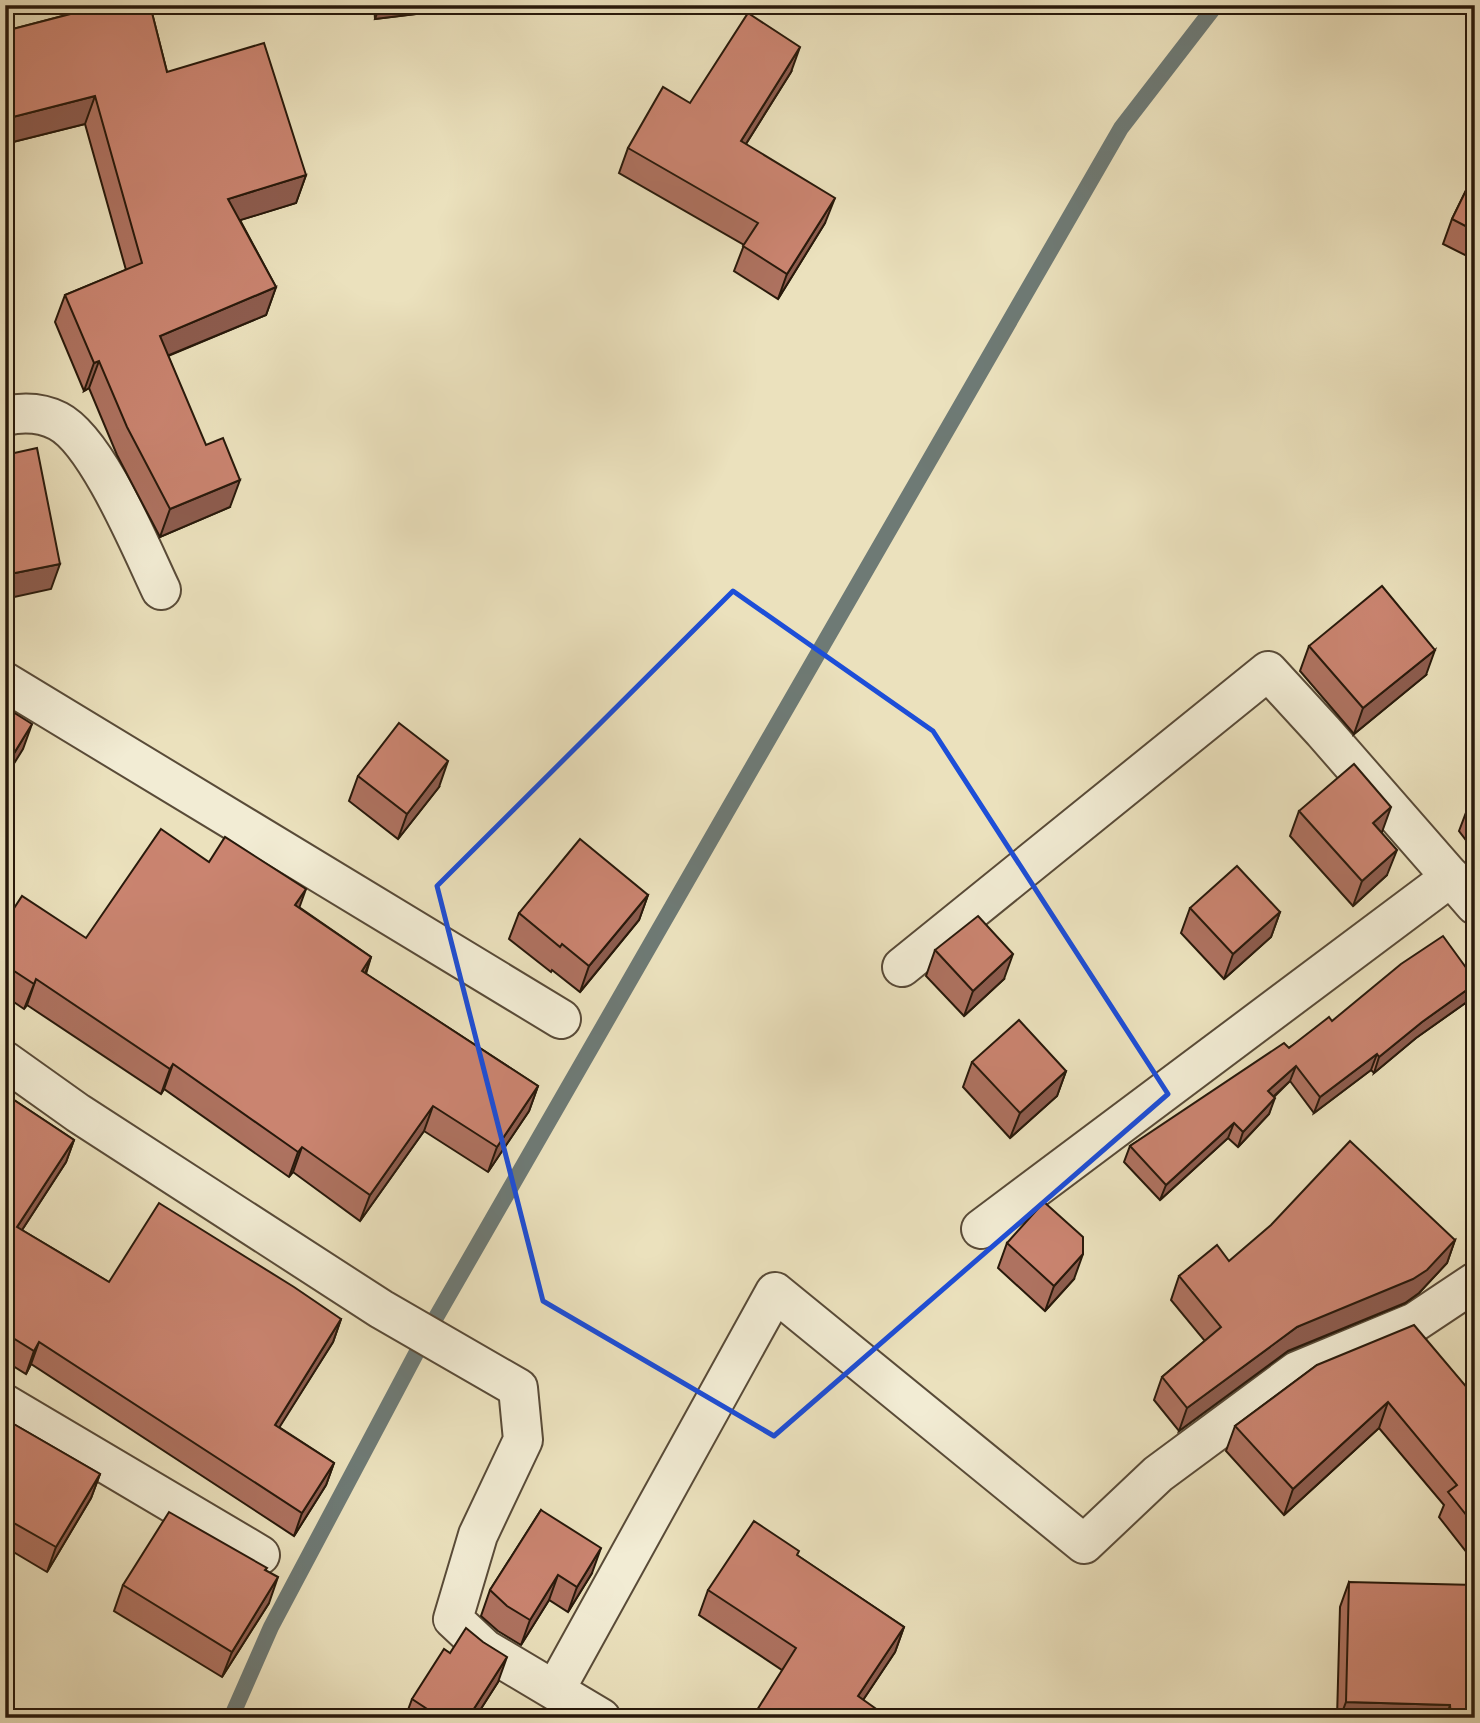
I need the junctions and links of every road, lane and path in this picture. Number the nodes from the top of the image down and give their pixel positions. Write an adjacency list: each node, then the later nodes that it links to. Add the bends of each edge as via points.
1 (5, 416): 2 (street, via 41,415 72,432 104,474)
2 (161, 590)
3 (5, 682): 6 (street)
4 (1463, 891): 5 (street, via 1268,671); 8 (street)
5 (902, 967)
6 (561, 1019)
7 (5, 1061): 12 (street, via 381,1309 518,1388 523,1440 478,1535 453,1619 485,1650)
8 (981, 1228)
9 (1475, 1282): 12 (street, via 1415,1322 1297,1371 1158,1474 1084,1544 775,1292)
10 (5, 1404): 11 (street)
11 (260, 1555)
12 (555, 1690): 13 (street)
13 (601, 1718)

